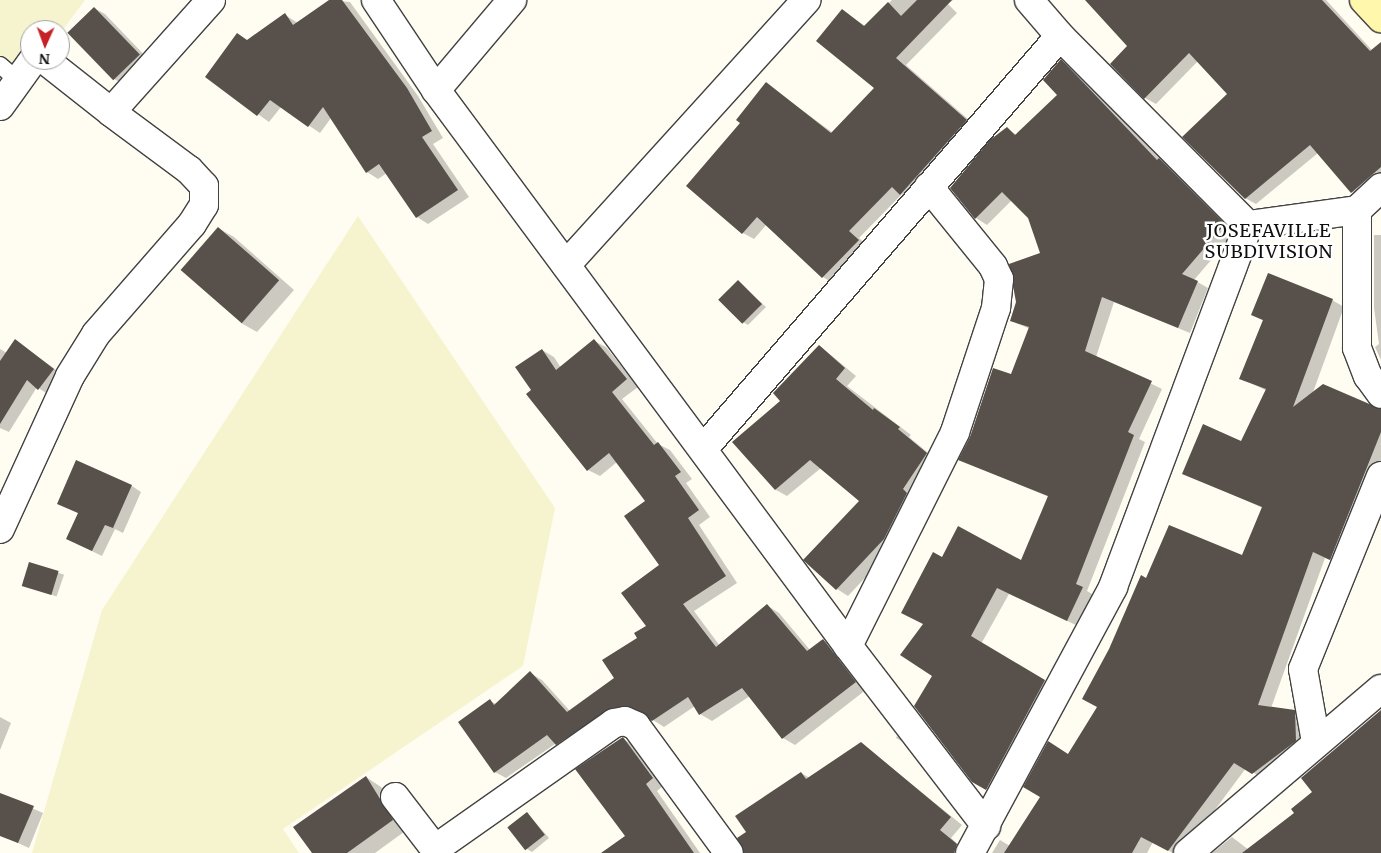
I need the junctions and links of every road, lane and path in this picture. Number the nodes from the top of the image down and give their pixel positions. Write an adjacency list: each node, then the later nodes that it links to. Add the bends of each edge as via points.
1 (211, 0): 13 (street)
2 (376, 0): 11 (street)
3 (512, 0): 11 (street)
4 (806, 0): 18 (street)
5 (1029, 0): 8 (street)
6 (1364, 0): 7 (main road)
7 (1381, 18)
8 (1060, 36): 14 (street); 17 (street)
9 (17, 68): 12 (street)
10 (58, 70): 13 (street)
11 (436, 90): 18 (street)
12 (0, 106)
13 (111, 112): 22 (street, via 189,170 204,186 204,205 192,224 96,334 70,376)
14 (929, 187): 20 (street); 23 (street, via 993,266 999,279 996,308 955,432)
15 (1381, 188): 16 (street)
16 (1357, 210): 17 (street); 19 (street, via 1357,348 1368,376)
17 (1248, 225): 27 (street, via 1113,587)
18 (566, 265): 20 (street)
19 (1381, 394)
20 (704, 448): 23 (street)
21 (1381, 476): 25 (street, via 1302,669)
22 (0, 529)
23 (848, 646): 27 (street)
24 (1381, 689): 25 (street)
25 (1316, 742): 31 (street)
26 (395, 797): 28 (street)
27 (986, 826): 30 (street)
28 (436, 851): 29 (street, via 614,723 625,721 636,726)
29 (729, 853)
30 (970, 853)
31 (1188, 853)

